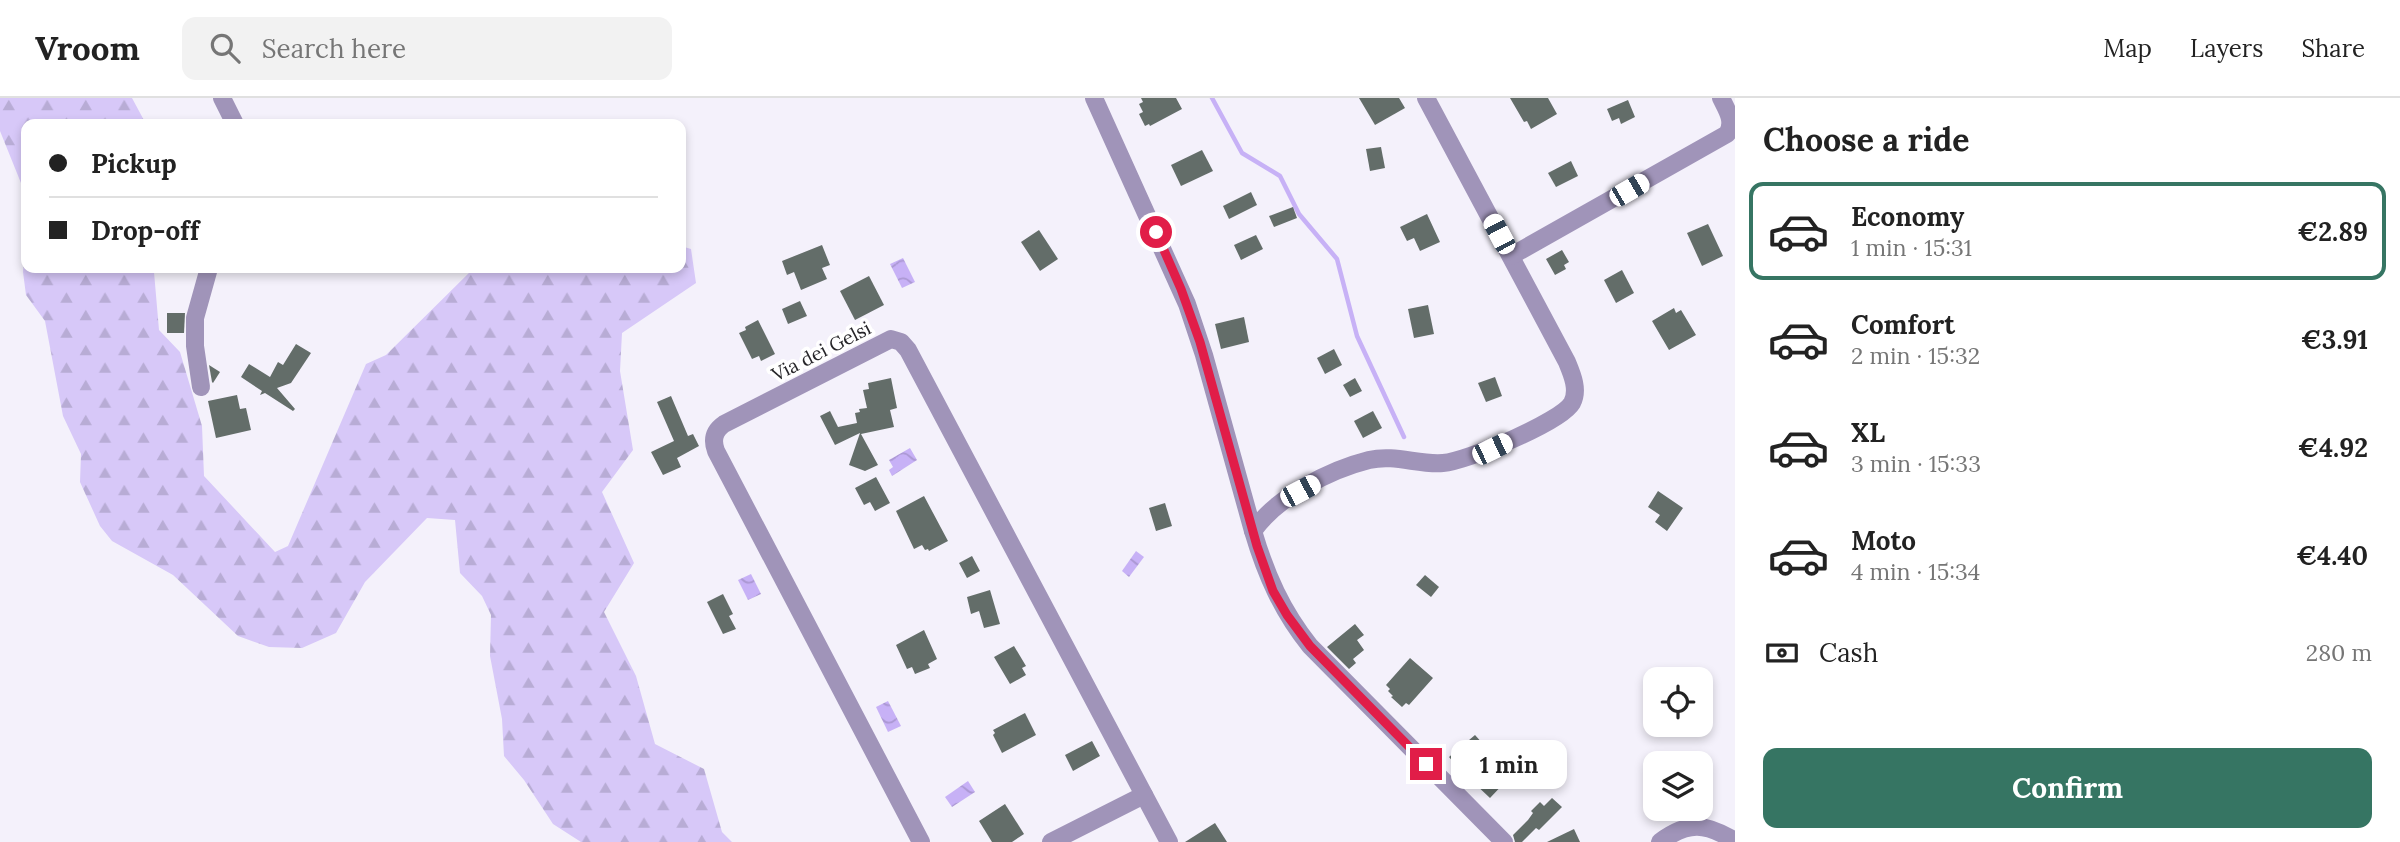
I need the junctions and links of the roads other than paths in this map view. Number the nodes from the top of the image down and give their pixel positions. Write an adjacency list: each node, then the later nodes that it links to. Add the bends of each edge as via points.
1 (1094, 98): 9 (street, via 1187,304)
2 (1426, 98): 6 (street)
3 (1721, 98): 6 (street, via 1732,122 1730,131)
4 (219, 99): 5 (street)
5 (232, 119)
6 (1511, 256): 9 (street, via 1572,373 1570,405 1519,436 1470,457 1438,463 1382,458 1358,463 1277,504)
7 (207, 273): 8 (street, via 195,318)
8 (201, 387)
9 (1253, 531): 15 (street, via 1273,591 1310,646)
10 (1144, 795): 12 (street, Via dei Gelsi, via 908,350 891,340 724,424 713,441); 13 (street); 14 (street, Via dei Gelsi)
11 (1735, 841): 16 (street, via 1711,828 1696,826 1680,829)
12 (921, 842)
13 (1051, 842)
14 (1169, 842)
15 (1504, 842)
16 (1660, 842)

